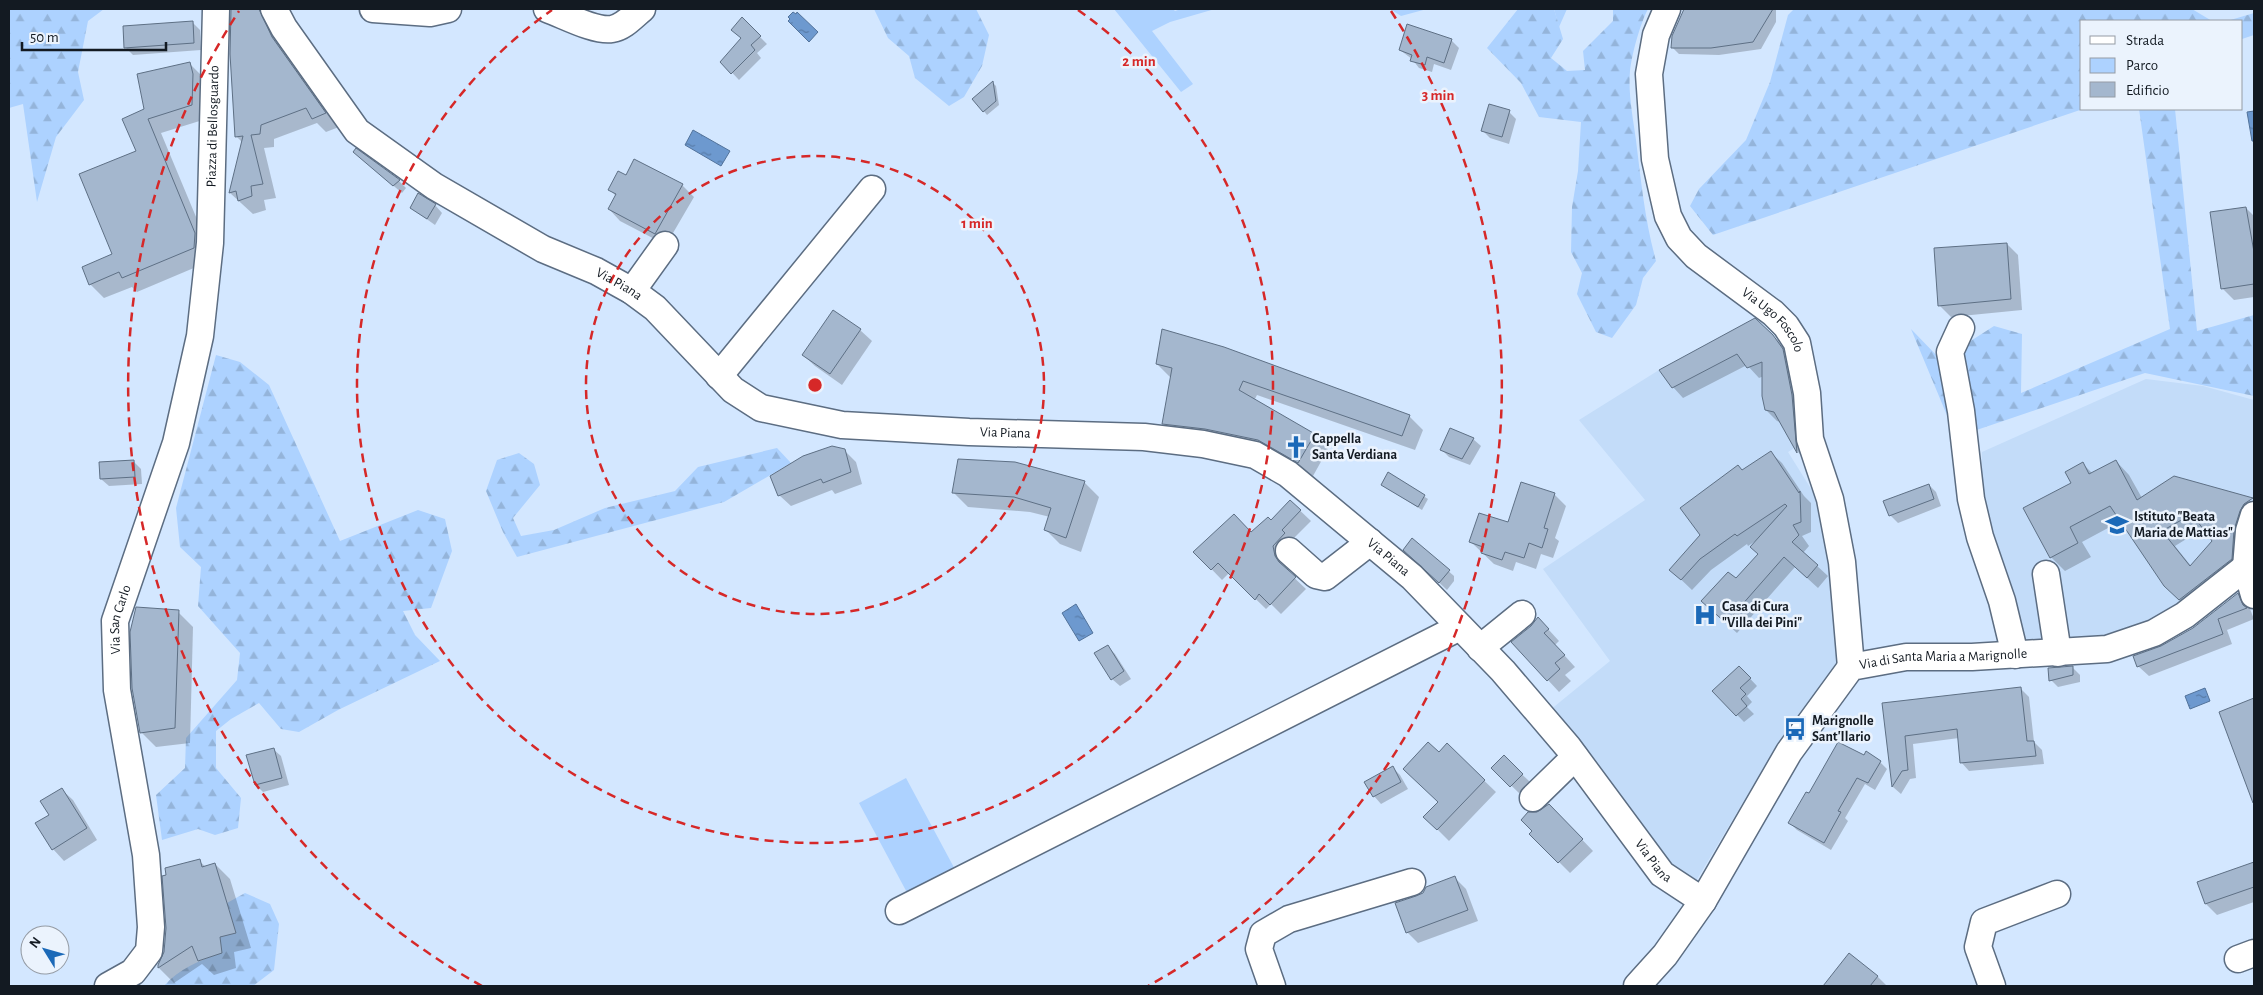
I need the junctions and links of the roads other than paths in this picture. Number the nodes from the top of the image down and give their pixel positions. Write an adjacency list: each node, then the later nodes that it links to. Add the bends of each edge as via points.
1 (216, 9): 9 (street, Piazza di Bellosguardo)
2 (274, 9): 11 (street, Via Piana, via 357,131 443,191 543,249)
3 (373, 9): 4 (street, via 430,13)
4 (448, 9)
5 (547, 9): 6 (street, via 595,27 612,29)
6 (642, 9)
7 (1667, 9): 25 (street, Via Ugo Foscolo, via 1656,35 1649,74 1655,159 1668,216 1679,238 1696,256 1773,313 1797,343 1807,393 1810,439 1830,499 1842,562)
8 (872, 189): 13 (street)
9 (210, 243): 32 (street, Via San Carlo, via 200,336 176,443 115,621 117,690 146,855 151,926 149,951 133,972)
10 (665, 245): 11 (street)
11 (632, 291): 13 (street, Via Piana, via 655,308)
12 (1961, 328): 24 (street, via 1950,352 1961,411 1971,499)
13 (719, 376): 15 (street, Via Piana, via 733,390 761,408 842,424 969,432 1144,437 1256,455 1288,474)
14 (2254, 515): 17 (street, via 2249,531)
15 (1370, 542): 16 (street, via 1325,577 1316,575); 21 (street, Via Piana, via 1412,577)
16 (1289, 550)
17 (2246, 567): 19 (street); 23 (street, Via di Santa Maria a Marignolle, via 2185,615 2154,633 2106,649)
18 (2046, 574): 23 (street)
19 (2254, 595)
20 (1522, 614): 22 (street)
21 (1460, 627): 22 (street, Via Piana); 31 (street)
22 (1480, 648): 26 (street, Via Piana)
23 (2058, 653): 24 (street, Via di Santa Maria a Marignolle)
24 (2015, 655): 25 (street, Via di Santa Maria a Marignolle, via 1906,657)
25 (1851, 667): 30 (street, Via di Santa Maria a Marignolle, via 1789,752)
26 (1575, 757): 27 (street); 30 (street, Via Piana, via 1662,874)
27 (1533, 798)
28 (1412, 882): 33 (street, via 1289,919 1263,934 1259,949)
29 (2057, 894): 35 (street, via 1984,922 1978,947)
30 (1703, 901): 34 (street, Via di Santa Maria a Marignolle, via 1665,955)
31 (899, 911)
32 (108, 986)
33 (1272, 986)
34 (1637, 986)
35 (1992, 986)

